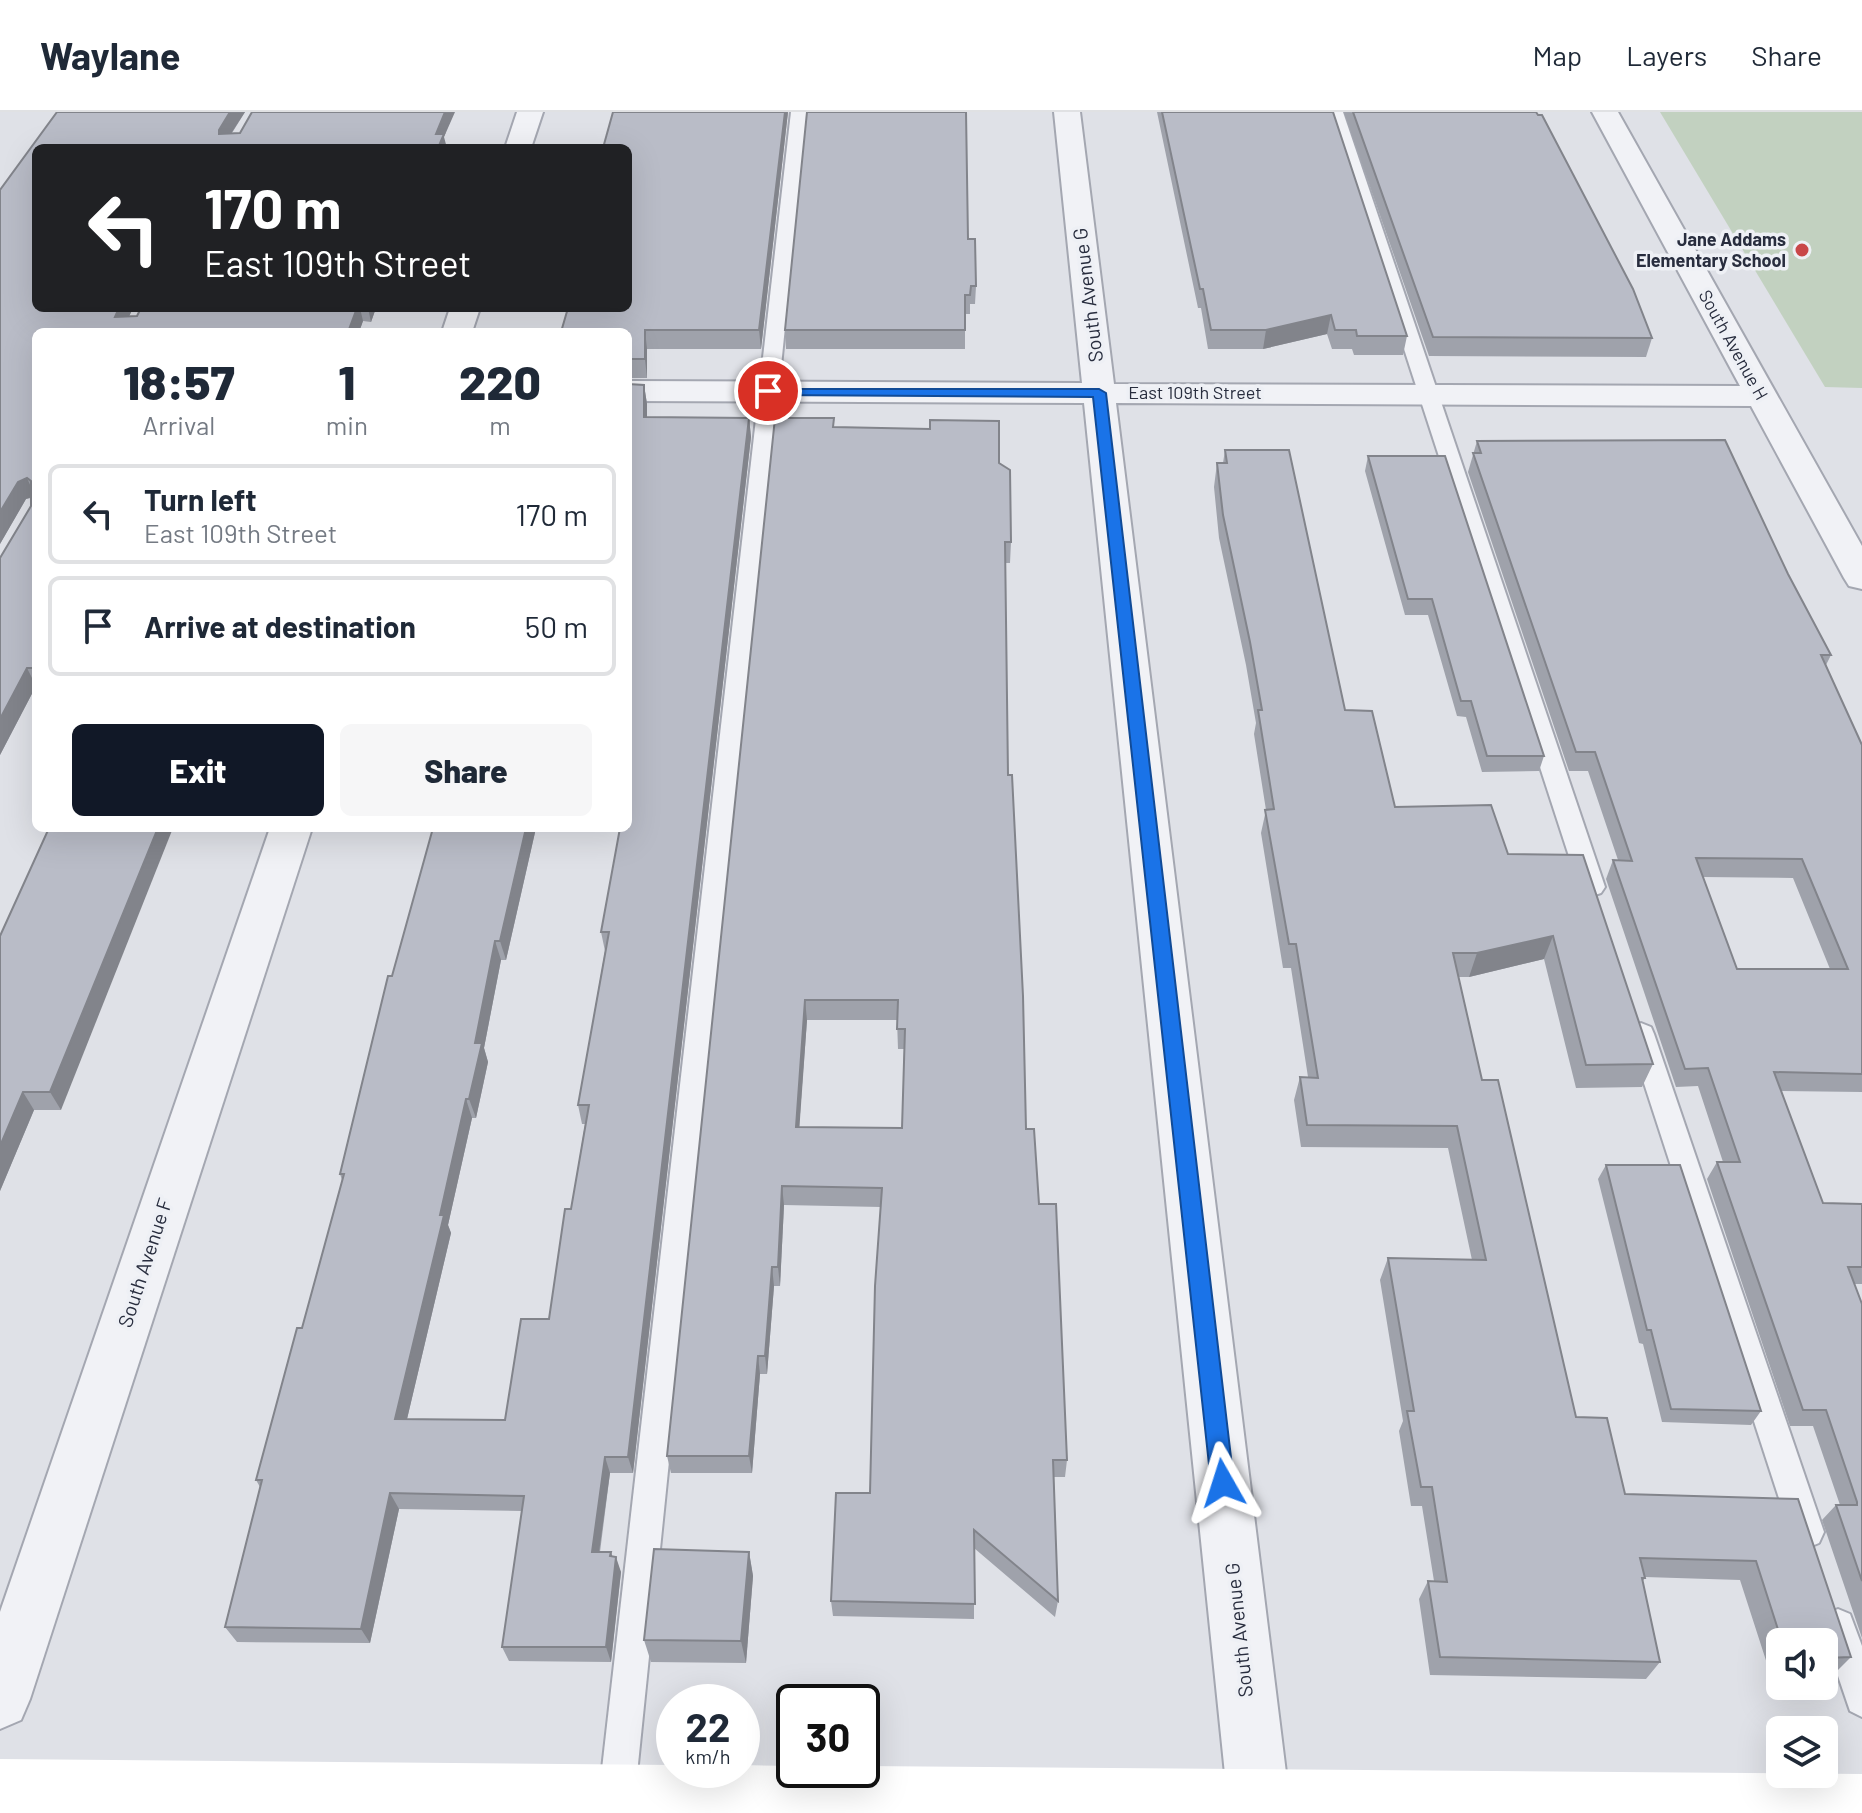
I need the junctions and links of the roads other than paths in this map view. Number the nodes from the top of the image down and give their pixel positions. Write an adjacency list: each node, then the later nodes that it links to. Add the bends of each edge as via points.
1 (530, 112): 6 (street)
2 (799, 112): 8 (lane)
3 (1067, 112): 9 (street, South Avenue G)
4 (1335, 112): 10 (lane)
5 (1605, 112): 11 (street, South Avenue H)
6 (519, 144)
7 (632, 391): 8 (street, East 109th Street)
8 (768, 391): 9 (street, East 109th Street); 21 (lane)
9 (1099, 393): 10 (street, East 109th Street); 23 (street, South Avenue G)
10 (1429, 394): 11 (street, East 109th Street); 14 (lane)
11 (1761, 396): 12 (street, South Avenue H)
12 (1862, 578)
13 (290, 832): 18 (street, South Avenue F)
14 (1601, 913)
15 (1631, 1004): 16 (lane)
16 (1817, 1563)
17 (1832, 1608): 19 (lane)
18 (0, 1699)
19 (1862, 1699)
20 (0, 1790): 21 (street)
21 (616, 1804): 23 (street)
22 (1862, 1805): 23 (street)
23 (1259, 1807)

